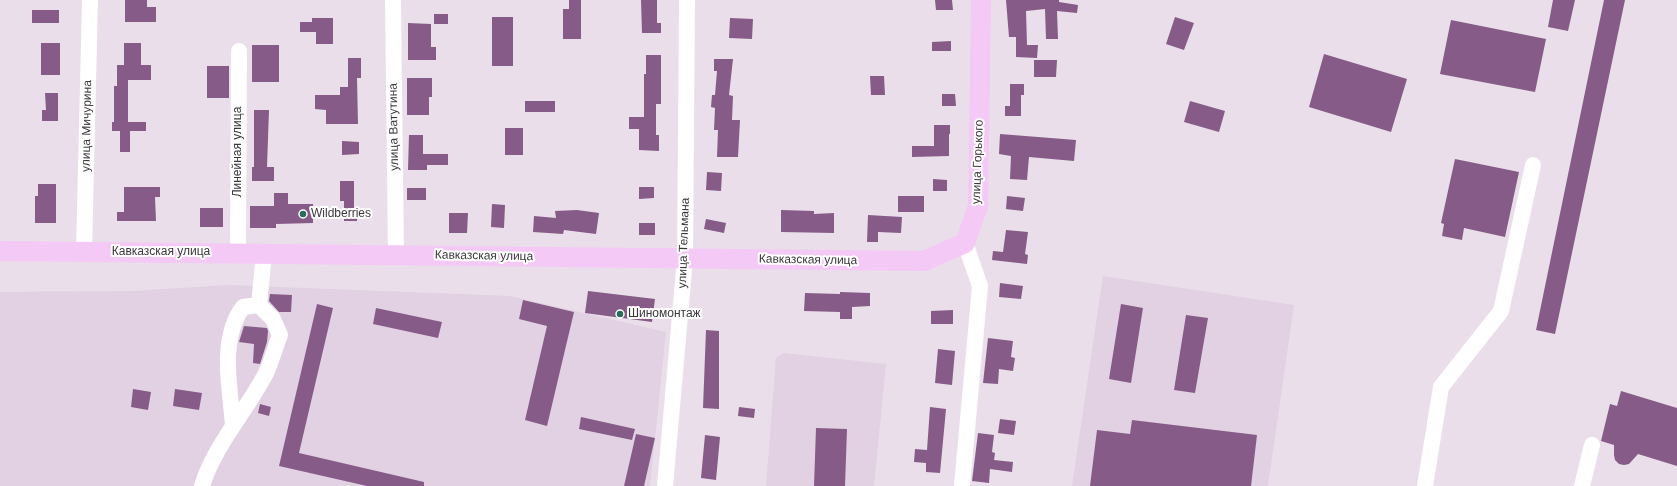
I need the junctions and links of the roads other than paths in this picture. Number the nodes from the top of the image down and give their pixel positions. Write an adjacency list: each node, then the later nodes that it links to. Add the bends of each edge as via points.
1 (90, 0): 9 (street, улица Мичурина)
2 (393, 0): 12 (street, улица Ватутина)
3 (687, 0): 13 (street, улица Тельмана)
4 (981, 0): 7 (main road, улица Горького, via 978,206)
5 (239, 51): 10 (street, Линейная улица)
6 (1533, 165): 20 (street, via 1500,311 1441,387)
7 (965, 243): 13 (main road, Кавказская улица, via 924,261); 19 (street, via 980,286)
8 (0, 251): 9 (main road, Кавказская улица)
9 (84, 252): 10 (main road, Кавказская улица)
10 (238, 253): 11 (main road, Кавказская улица)
11 (264, 253): 12 (main road, Кавказская улица); 14 (street)
12 (396, 255): 13 (main road, Кавказская улица)
13 (685, 258): 18 (street, улица Тельмана)
14 (259, 305): 15 (street, via 243,306 230,334 229,367); 15 (street, via 273,319 280,335 266,372)
15 (233, 425): 17 (street)
16 (1592, 446): 21 (street)
17 (202, 486)
18 (665, 486)
19 (962, 486)
20 (1425, 486)
21 (1582, 486)

